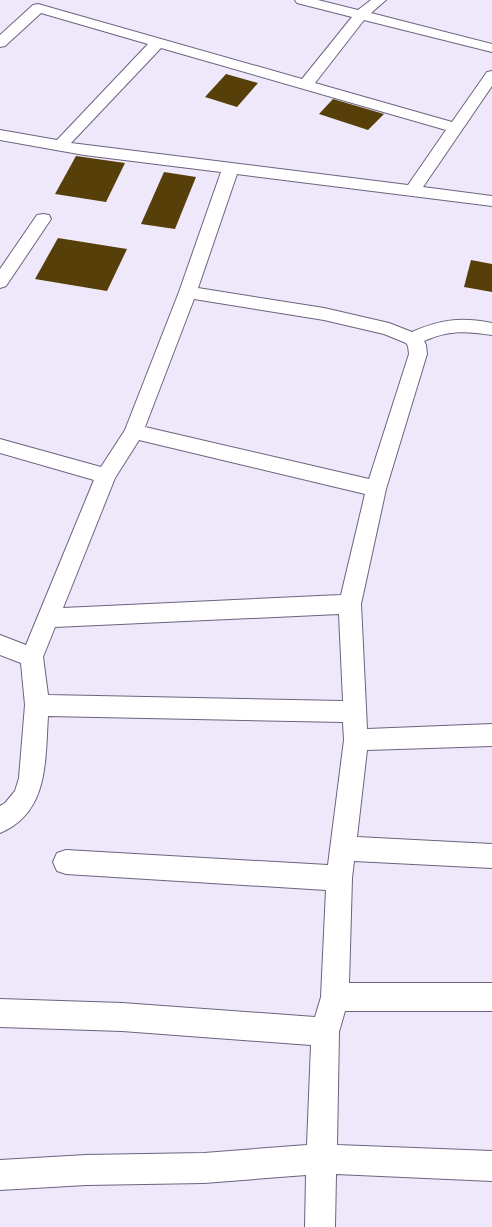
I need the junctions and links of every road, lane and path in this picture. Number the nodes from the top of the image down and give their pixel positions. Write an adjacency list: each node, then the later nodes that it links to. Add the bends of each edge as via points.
1 (302, 0): 4 (street)
2 (379, 0): 4 (street)
3 (44, 4): 5 (street); 6 (street)
4 (361, 16): 7 (street); 9 (street)
5 (158, 42): 9 (street); 12 (street)
6 (0, 43)
7 (492, 48)
8 (492, 75): 10 (street)
9 (306, 84): 10 (street)
10 (456, 128): 14 (street)
11 (0, 135): 12 (street)
12 (60, 146): 13 (street)
13 (231, 167): 14 (street); 18 (street)
14 (413, 190): 15 (street)
15 (492, 201)
16 (43, 219): 17 (street)
17 (1, 277)
18 (188, 292): 20 (street, via 324,314 389,329); 21 (street)
19 (492, 329): 20 (street, via 446,325)
20 (412, 339): 24 (street, via 417,345 418,354)
21 (134, 432): 23 (street); 24 (street)
22 (0, 446): 23 (street)
23 (106, 476): 26 (street)
24 (376, 489): 25 (street)
25 (350, 604): 26 (street); 30 (street)
26 (48, 618): 28 (street)
27 (0, 645): 28 (street)
28 (32, 657): 29 (street)
29 (37, 705): 30 (street); 33 (street, via 31,778 25,797 14,811)
30 (355, 712): 32 (street)
31 (492, 736): 32 (street)
32 (356, 740): 34 (street)
33 (0, 821)
34 (343, 848): 35 (street); 37 (street)
35 (492, 856)
36 (66, 862): 37 (street)
37 (338, 878): 38 (street)
38 (335, 997): 39 (street); 41 (street)
39 (492, 997)
40 (0, 1013): 41 (street, via 134,1017)
41 (326, 1032): 42 (street)
42 (321, 1160): 43 (street); 44 (street, via 204,1168 86,1170); 45 (street)
43 (492, 1166)
44 (0, 1175)
45 (320, 1227)

